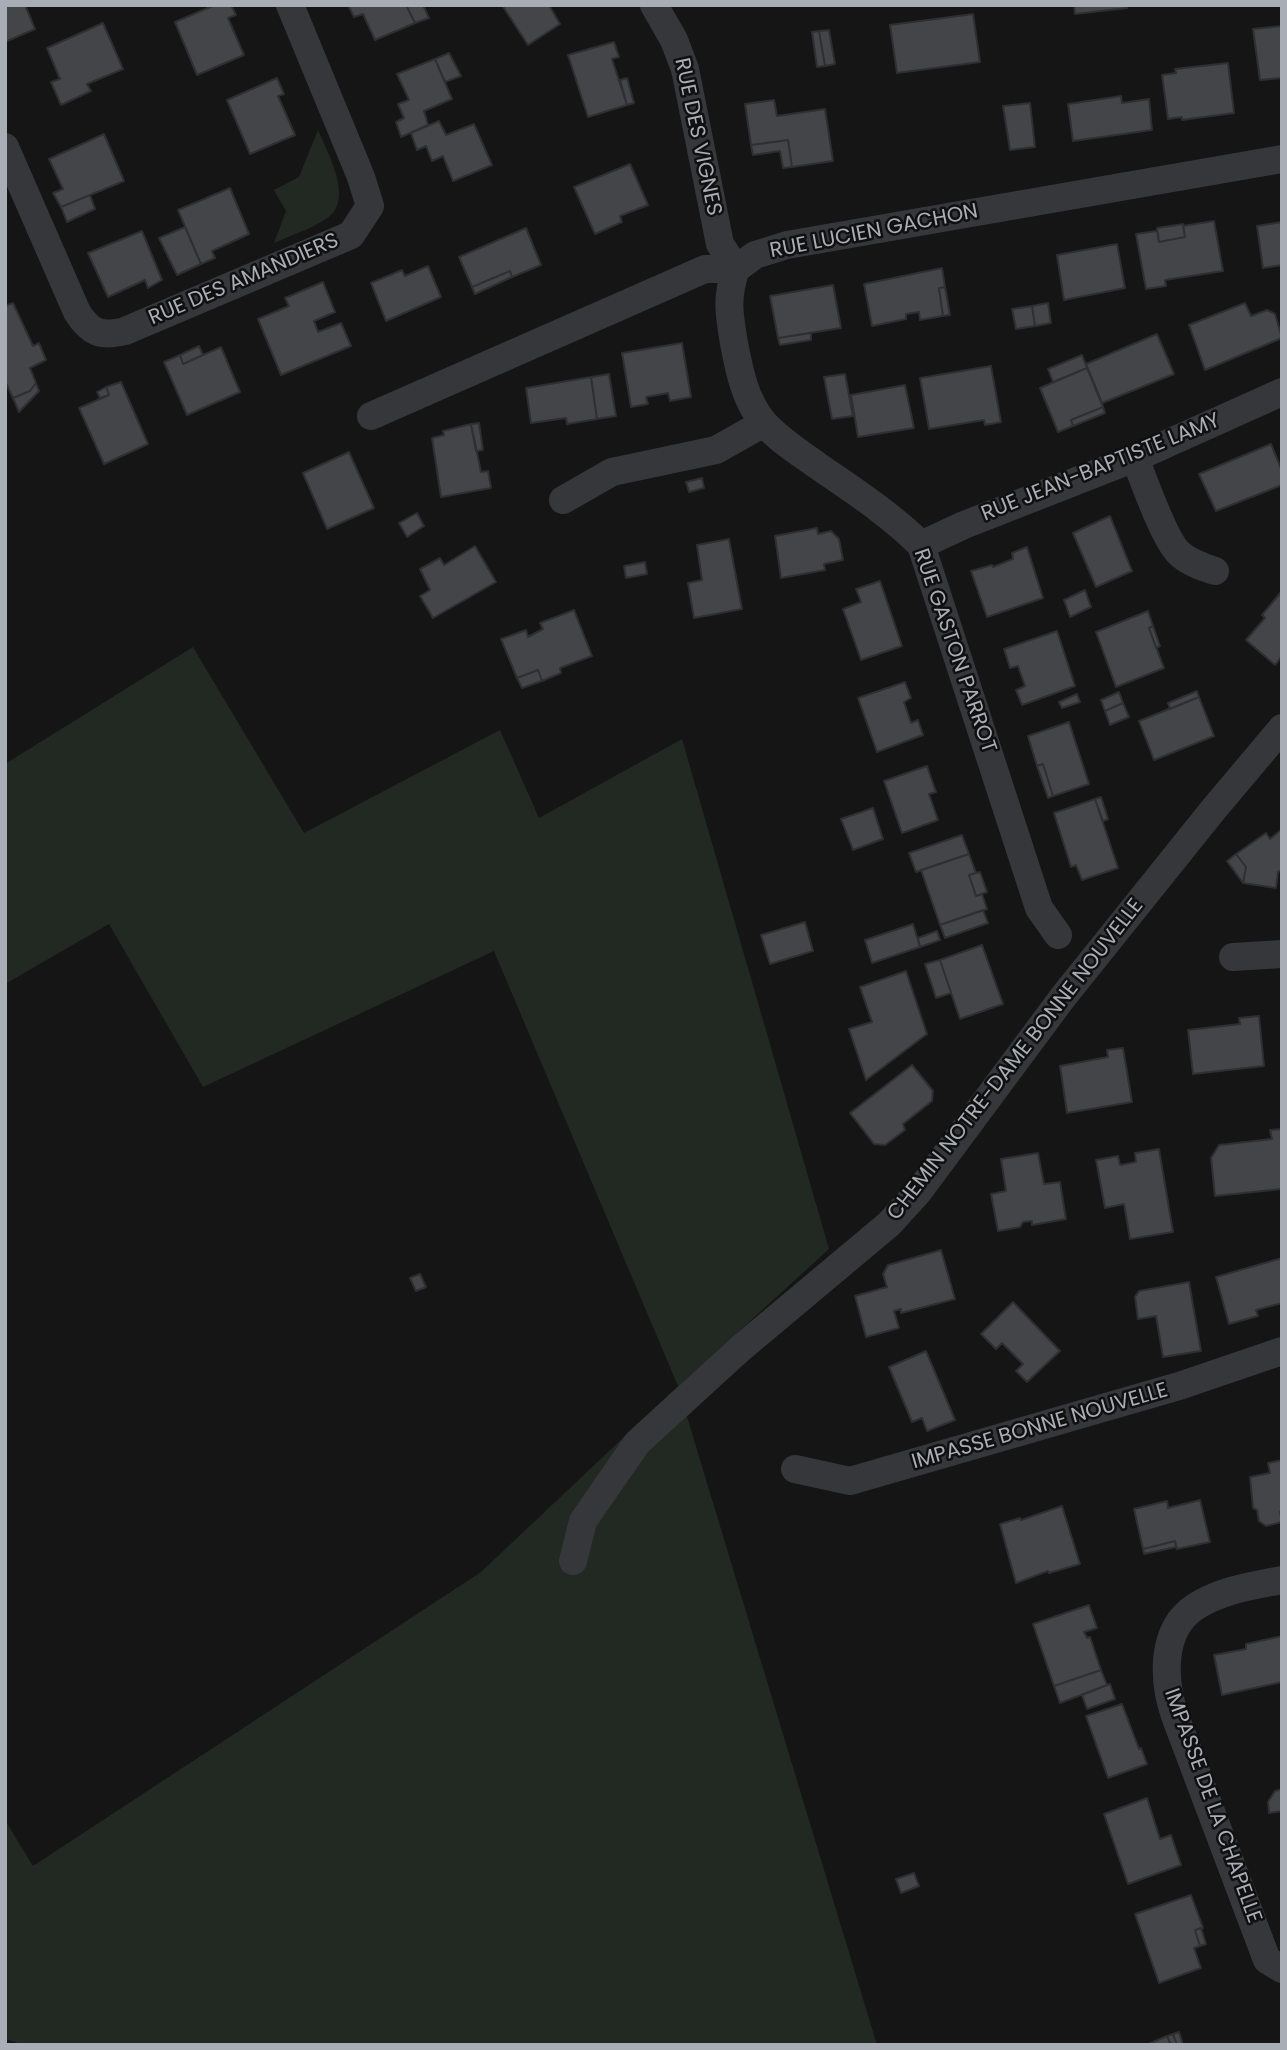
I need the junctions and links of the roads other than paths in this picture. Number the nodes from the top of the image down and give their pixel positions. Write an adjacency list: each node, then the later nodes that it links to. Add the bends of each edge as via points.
1 (290, 5): 3 (street, RUE DES AMANDIERS, via 370,206 351,235 125,331 100,333 86,326 76,312)
2 (654, 5): 5 (street, RUE DES VIGNES, via 685,69 720,244)
3 (5, 147)
4 (1282, 159): 5 (street, RUE LUCIEN GACHON, via 787,245 755,255)
5 (736, 269): 7 (street, RUE LUCIEN GACHON, via 705,269); 8 (street, RUE GASTON PARROT, via 728,309 736,354 748,396)
6 (1282, 392): 9 (street, RUE JEAN-BAPTISTE LAMY)
7 (371, 416)
8 (764, 423): 10 (street, via 716,450 612,472); 11 (street, RUE GASTON PARROT, via 796,451 898,522)
9 (1135, 458): 11 (street, RUE JEAN-BAPTISTE LAMY); 12 (street, via 1177,553)
10 (563, 499)
11 (921, 545): 14 (street, RUE GASTON PARROT, via 1039,908)
12 (1215, 571)
13 (1282, 728): 19 (street, CHEMIN NOTRE-DAME BONNE NOUVELLE, via 1071,987 911,1200 637,1443 583,1521)
14 (1058, 935)
15 (1282, 954): 16 (street)
16 (1233, 957)
17 (1282, 1351): 18 (street, IMPASSE BONNE NOUVELLE, via 1179,1386 850,1481)
18 (795, 1469)
19 (573, 1562)
20 (1282, 1580): 21 (street, IMPASSE DE LA CHAPELLE, via 1216,1596 1186,1615 1173,1635 1167,1677 1175,1716 1267,1960)
21 (1282, 1969)

